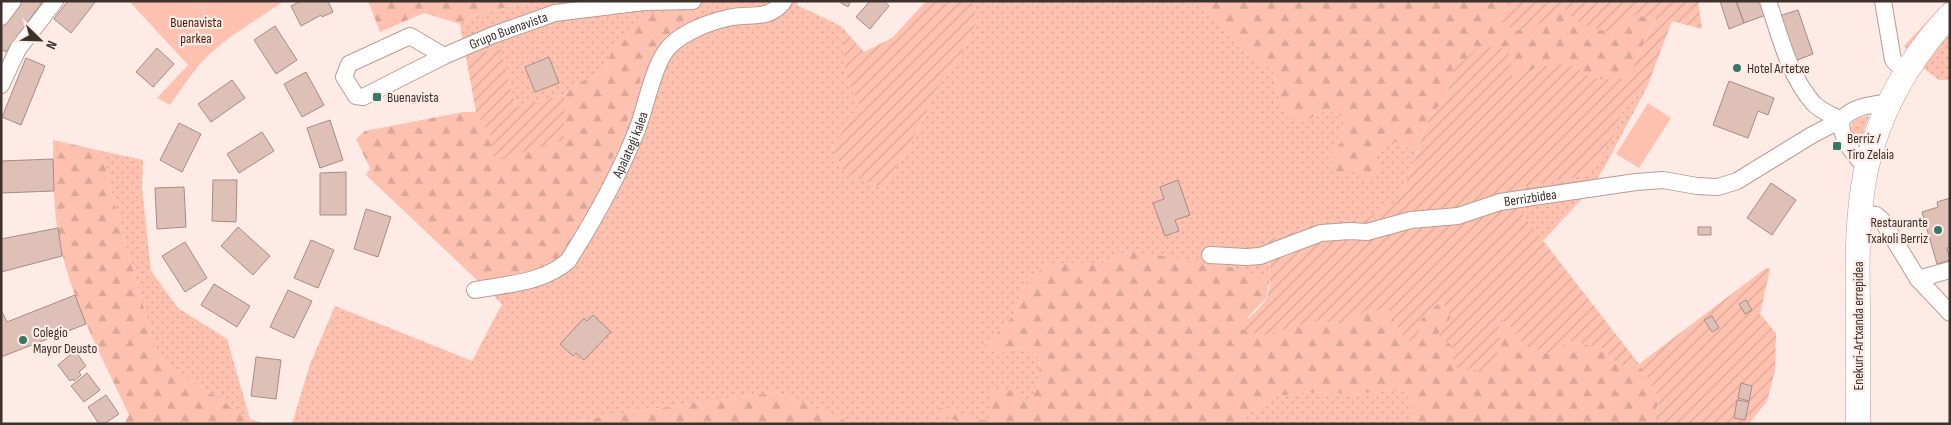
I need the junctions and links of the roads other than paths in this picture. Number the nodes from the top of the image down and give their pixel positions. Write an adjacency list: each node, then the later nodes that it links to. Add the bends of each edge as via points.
1 (13, 1): 8 (street)
2 (55, 1): 11 (street, via 18,49)
3 (693, 1): 9 (street, Grupo Buenavista, via 644,2 555,13)
4 (784, 1): 19 (street, Apalategi kalea, via 772,13 730,18 698,28 668,48 621,167 568,261 557,271 536,278)
5 (1768, 1): 13 (street, via 1787,58 1800,85 1815,105)
6 (1883, 1): 10 (street, via 1893,60)
7 (1950, 15): 10 (street)
8 (1, 17)
9 (444, 56): 9 (street, Grupo Buenavista, via 363,97 356,96 344,77 349,64 410,36)
10 (1905, 72): 12 (street)
11 (1, 86)
12 (1889, 102): 13 (street, Berrizbidea, via 1856,108); 14 (street, Enekuri-Artxanda errepidea)
13 (1841, 120): 14 (street, via 1845,142); 16 (street, Berrizbidea, via 1737,181 1718,187 1663,180 1636,182 1500,202 1458,216 1411,220 1368,232 1321,233 1260,256)
14 (1867, 169): 15 (street, Enekuri-Artxanda errepidea)
15 (1860, 213): 18 (street, via 1876,215 1882,220); 21 (street, Enekuri-Artxanda errepidea)
16 (1210, 255)
17 (1950, 270): 18 (street)
18 (1918, 279): 20 (street)
19 (475, 290)
20 (1950, 313)
21 (1858, 424)

